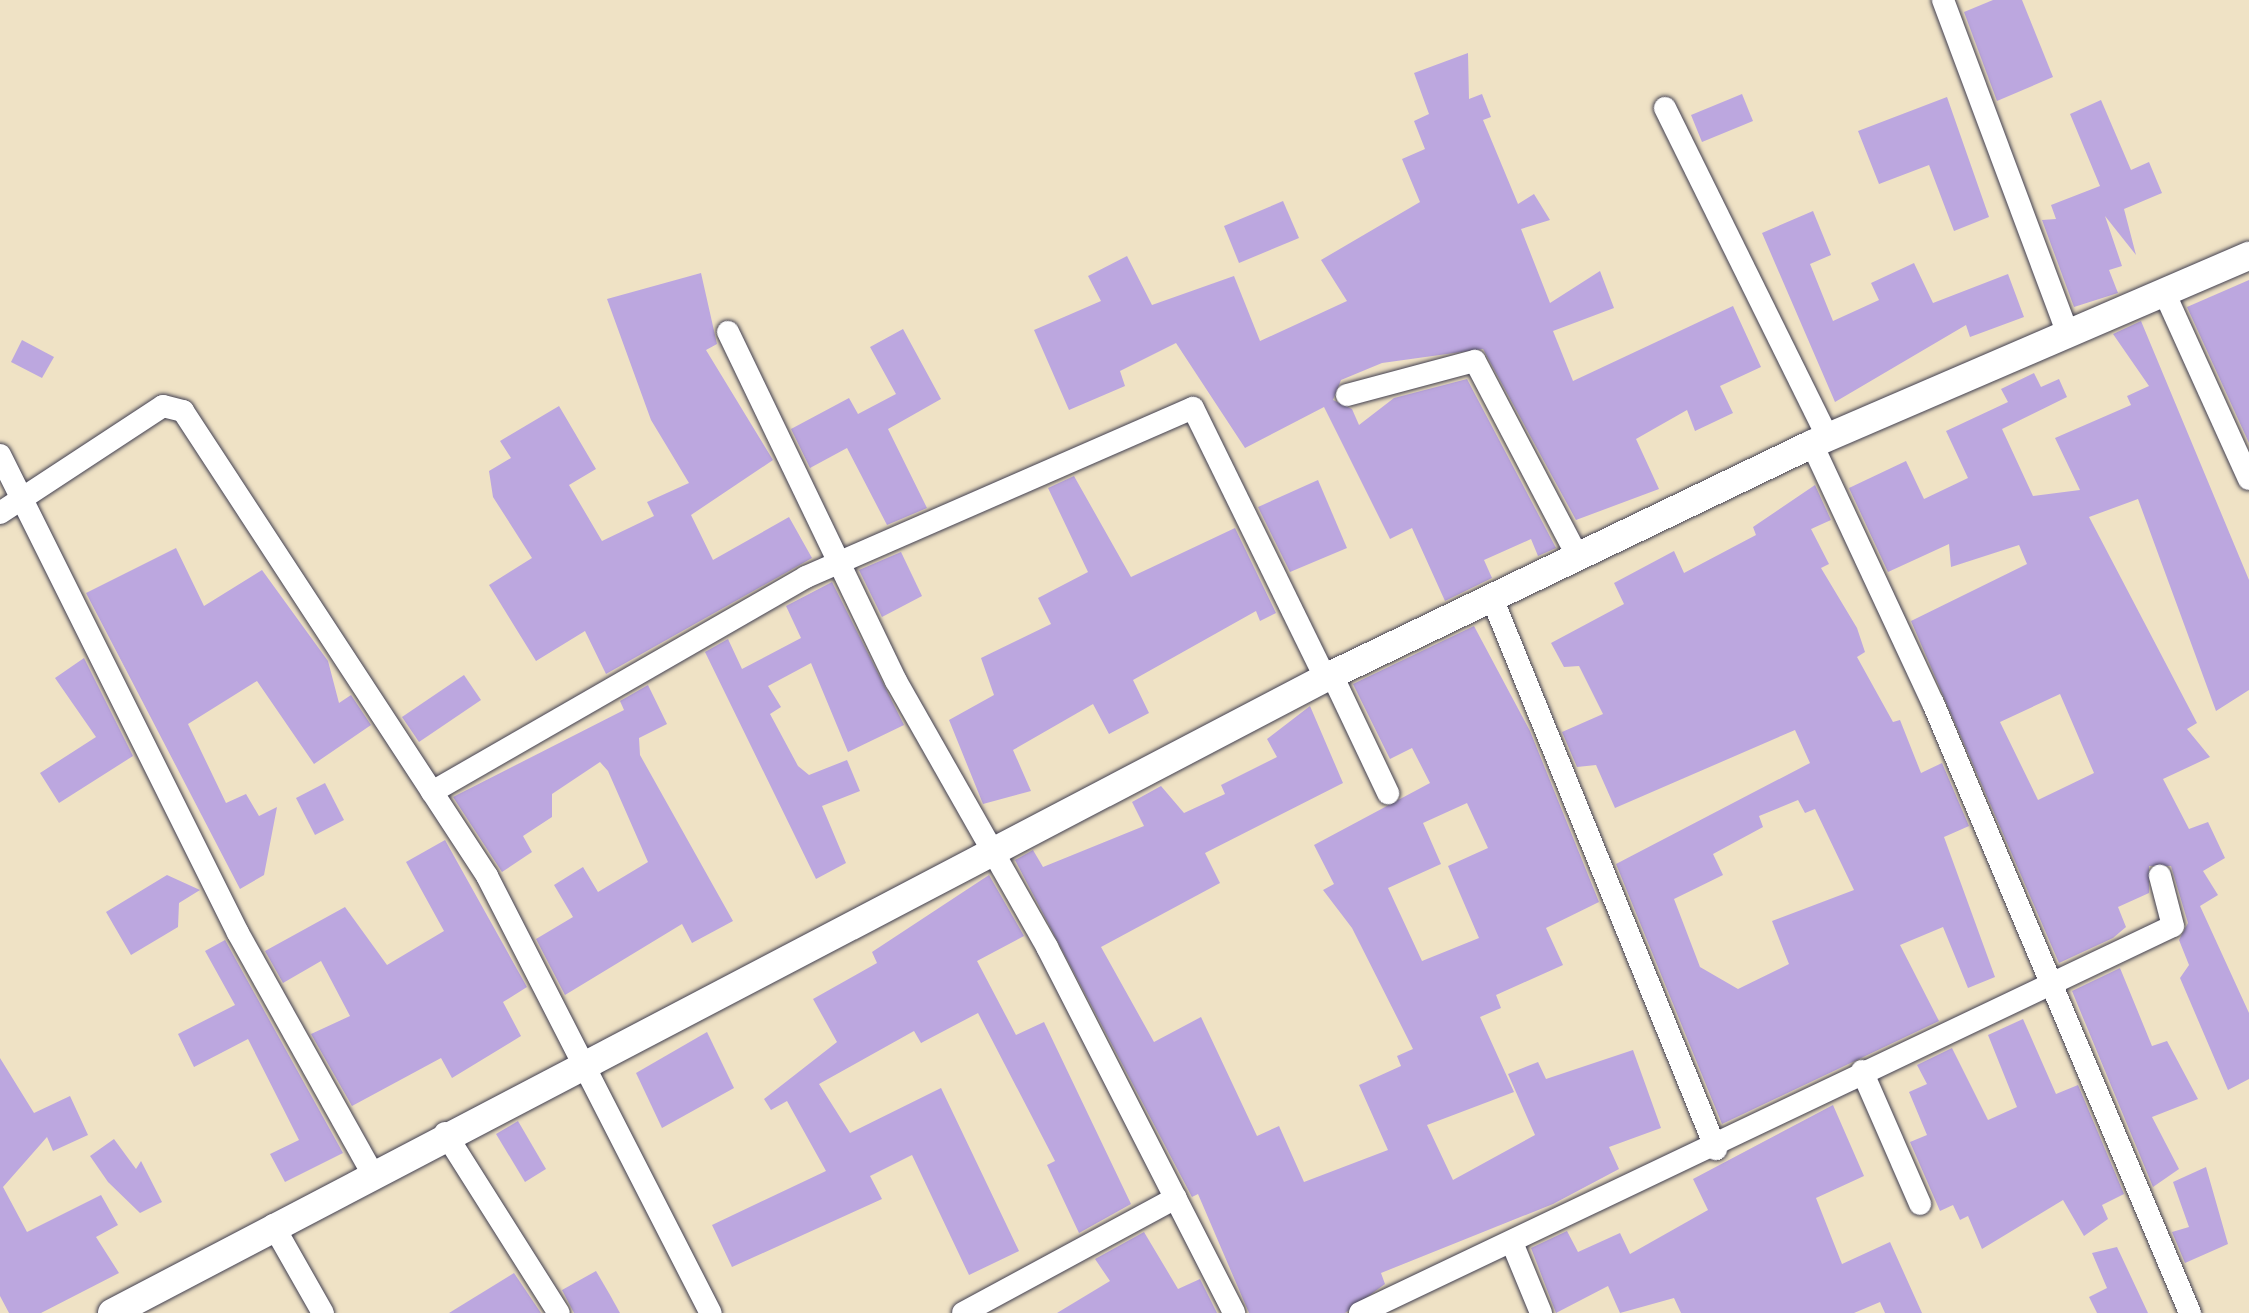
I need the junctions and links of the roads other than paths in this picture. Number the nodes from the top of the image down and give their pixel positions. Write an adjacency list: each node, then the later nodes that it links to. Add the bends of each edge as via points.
1 (1942, 0): 6 (street)
2 (1665, 108): 8 (street)
3 (2249, 256): 4 (street)
4 (2165, 294): 6 (street); 10 (street)
5 (728, 332): 14 (street)
6 (2068, 334): 8 (street)
7 (1347, 395): 13 (street, via 1457,358 1481,365)
8 (1820, 441): 13 (street); 21 (street)
9 (0, 456): 11 (street)
10 (2249, 479)
11 (25, 499): 12 (street); 17 (street, via 163,406 177,406); 26 (street, via 238,934)
12 (0, 513)
13 (1578, 557): 15 (street)
14 (838, 565): 16 (street, via 1194,408); 17 (street); 19 (street)
15 (1492, 598): 16 (street); 25 (street)
16 (1329, 677): 18 (street); 19 (street)
17 (432, 792): 22 (street)
18 (1388, 792)
19 (990, 847): 22 (street); 27 (street)
20 (2160, 876): 21 (street, via 2173,926)
21 (2046, 982): 23 (street); 39 (street)
22 (585, 1059): 24 (street); 34 (street)
23 (1862, 1071): 25 (street); 28 (street)
24 (446, 1133): 26 (street); 33 (street)
25 (1716, 1149): 30 (street)
26 (372, 1173): 29 (street)
27 (1176, 1198): 35 (street); 36 (street)
28 (1920, 1204)
29 (274, 1225): 31 (street); 32 (street)
30 (1513, 1245): 37 (street); 38 (street)
31 (112, 1313)
32 (323, 1313)
33 (559, 1313)
34 (711, 1313)
35 (963, 1313)
36 (1234, 1313)
37 (1360, 1313)
38 (1541, 1313)
39 (2190, 1313)

